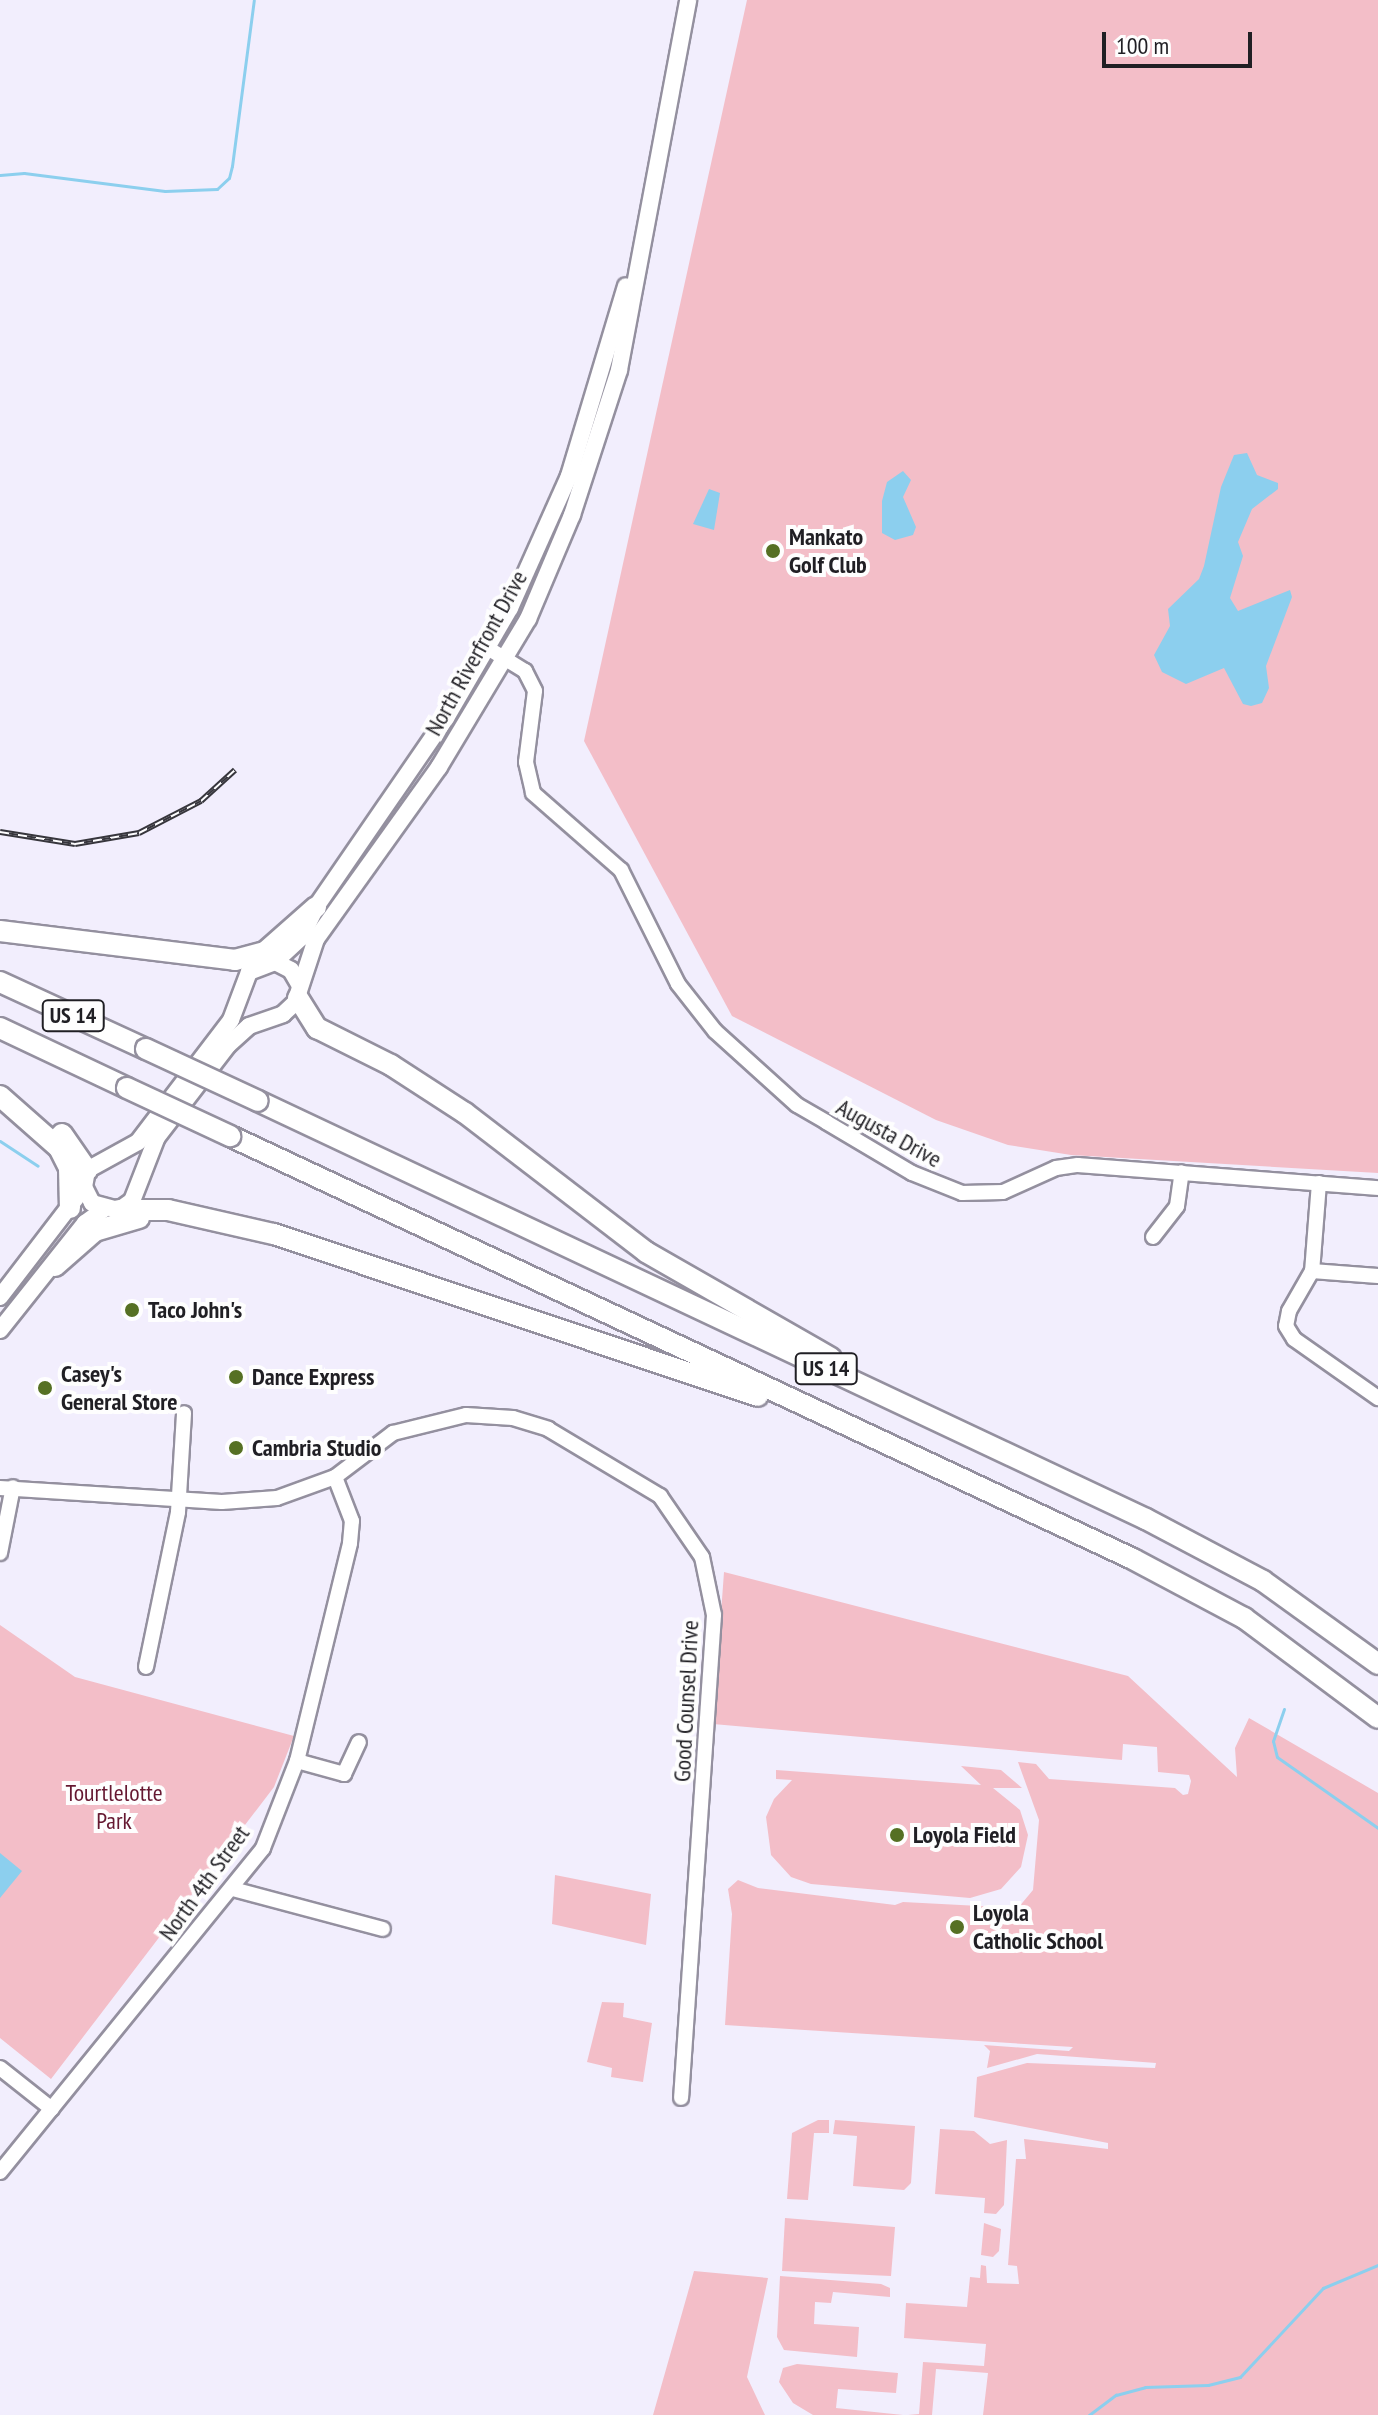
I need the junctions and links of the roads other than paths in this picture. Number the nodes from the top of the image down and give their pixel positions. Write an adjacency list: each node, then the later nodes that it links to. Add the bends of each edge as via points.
1 (688, 0): 2 (main road, North Riverfront Drive)
2 (646, 219): 3 (main road, North Riverfront Drive, via 569,476 528,573); 4 (main road, North Riverfront Drive, via 619,370 600,436 543,585)
3 (486, 647): 4 (street); 5 (main road, North Riverfront Drive, via 446,718)
4 (504, 656): 9 (main road, North Riverfront Drive, via 460,734 316,939); 15 (street, Augusta Drive, via 525,671 535,691 526,762 530,787 543,807 621,870 678,984 707,1022 797,1105 912,1173 962,1193 1003,1192 1056,1168 1078,1165)
5 (316, 907): 7 (highway)
6 (0, 931): 7 (highway)
7 (263, 961): 9 (main road, via 291,970); 10 (main road, via 249,972)
8 (0, 982): 30 (highway, US 14, bridge)
9 (298, 991): 10 (main road, via 283,1014); 30 (highway, via 317,1028 391,1065 465,1113 646,1252)
10 (236, 1026): 14 (main road)
11 (0, 1028): 32 (highway, US 14, bridge)
12 (0, 1096): 13 (highway)
13 (30, 1117): 16 (highway, via 66,1137); 19 (highway, via 66,1158)
14 (144, 1146): 16 (main road); 20 (main road, via 137,1193)
15 (1182, 1172): 17 (street, Augusta Drive); 22 (street, via 1177,1206)
16 (85, 1178): 19 (main road); 20 (main road, via 92,1203)
17 (1319, 1183): 18 (street, Augusta Drive); 24 (street)
18 (1378, 1188)
19 (70, 1208): 26 (main road)
20 (112, 1210): 21 (highway, via 168,1210); 23 (main road, via 85,1223)
21 (206, 1218): 23 (highway, via 120,1221 95,1231); 32 (highway, via 274,1234 691,1371)
22 (1153, 1237)
23 (55, 1266): 27 (main road)
24 (1312, 1271): 25 (street); 28 (street, via 1289,1311 1289,1333)
25 (1378, 1276)
26 (0, 1297)
27 (0, 1330)
28 (1378, 1398)
29 (184, 1413): 34 (street)
30 (945, 1425): 36 (highway, US 14, via 1217,1555 1301,1607)
31 (335, 1477): 34 (street, Good Counsel Drive, via 261,1501); 40 (street, North 4th Street, via 352,1521 350,1543); 44 (street, Good Counsel Drive, via 393,1433 416,1425 466,1415 513,1418 548,1429 646,1485 694,1541 709,1578 714,1637)
32 (974, 1481): 38 (highway, US 14, via 1244,1618)
33 (6, 1488): 34 (street, Good Counsel Drive); 35 (street)
34 (179, 1498): 37 (street)
35 (0, 1553)
36 (1378, 1664)
37 (146, 1667)
38 (1378, 1718)
39 (359, 1742): 40 (street, via 344,1774)
40 (297, 1761): 41 (street, North 4th Street, via 263,1848)
41 (233, 1889): 42 (street); 45 (street, North 4th Street)
42 (383, 1929)
43 (0, 2068): 45 (street)
44 (681, 2098)
45 (52, 2109): 46 (street, North 4th Street)
46 (0, 2172)

